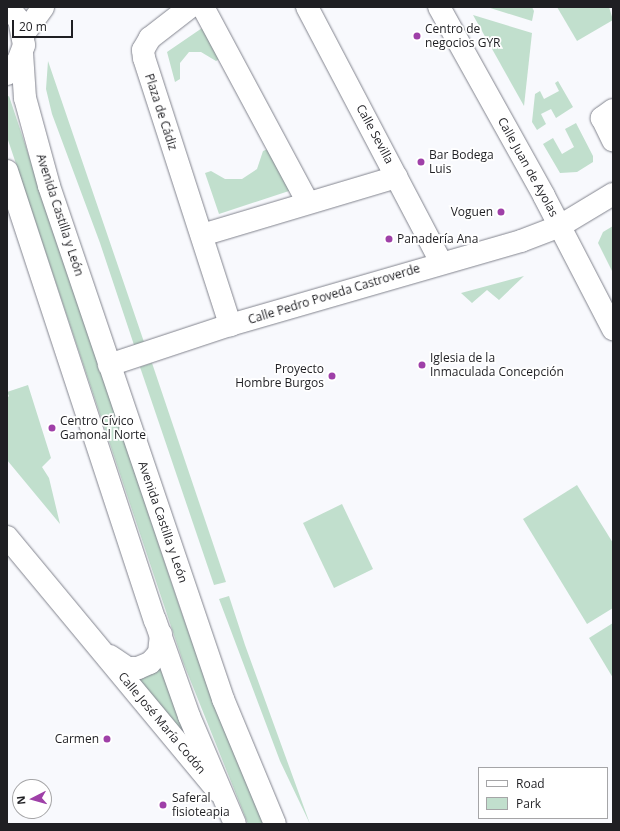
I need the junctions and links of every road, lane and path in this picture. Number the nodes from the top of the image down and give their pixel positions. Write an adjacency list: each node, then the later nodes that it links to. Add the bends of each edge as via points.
1 (8, 7): 7 (street, Avenida Castilla y León, via 19,20)
2 (43, 7): 7 (street)
3 (190, 7): 16 (street, Plaza de Cádiz, via 153,35 145,44 144,54 147,71)
4 (203, 7): 14 (street)
5 (307, 7): 12 (street, Calle Sevilla)
6 (439, 7): 15 (street, Calle Juan de Ayolas)
7 (22, 44): 8 (street); 20 (street, Avenida Castilla y León, via 25,98 49,186)
8 (7, 74)
9 (613, 110): 10 (street, via 602,118)
10 (613, 141)
11 (7, 171): 22 (street)
12 (397, 176): 14 (street); 17 (street, Calle Sevilla)
13 (613, 194): 15 (street, Calle Pedro Poveda Castroverde)
14 (308, 203): 16 (street)
15 (560, 226): 17 (street, Calle Pedro Poveda Castroverde, via 521,241); 19 (street, Calle Juan de Ayolas)
16 (202, 235): 18 (street, Plaza de Cádiz)
17 (441, 262): 18 (street, Calle Pedro Poveda Castroverde)
18 (230, 325): 20 (street, Calle Pedro Poveda Castroverde)
19 (613, 329)
20 (109, 365): 27 (street, Avenida Castilla y León, via 223,698)
21 (7, 537): 23 (street, Calle José María Codón)
22 (161, 634): 23 (street, Calle José María Codón, via 158,653 150,663 138,668 128,668 116,662); 24 (street, via 189,716)
23 (99, 648): 24 (street, Calle José María Codón)
24 (224, 797): 25 (street); 26 (street)
25 (225, 824)
26 (234, 824)
27 (275, 824)

